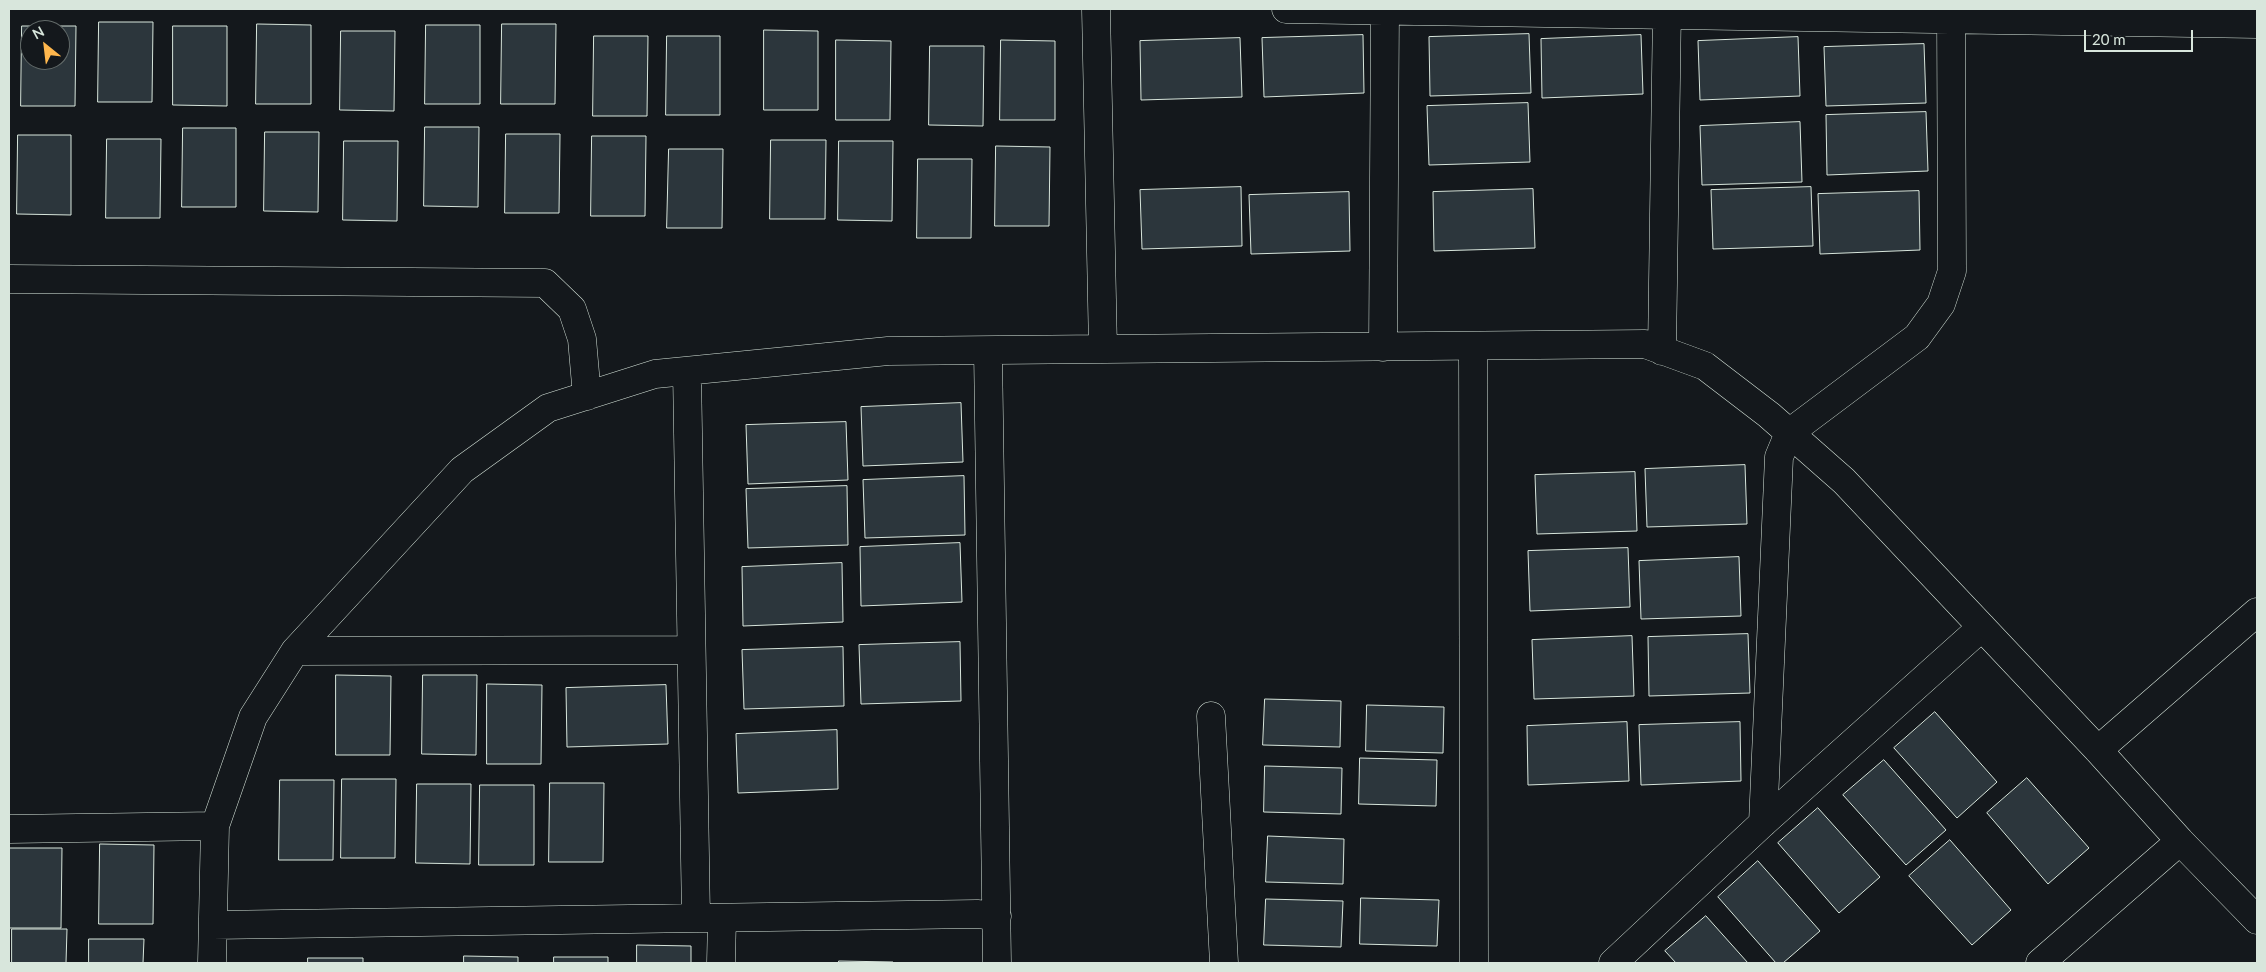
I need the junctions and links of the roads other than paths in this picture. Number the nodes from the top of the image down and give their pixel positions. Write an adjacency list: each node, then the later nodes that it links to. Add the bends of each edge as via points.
1 (1096, 9): 10 (street)
2 (1286, 9): 3 (street)
3 (1385, 10): 4 (street); 9 (street)
4 (1667, 12): 5 (street); 12 (street)
5 (1951, 14): 6 (street); 15 (street, via 1952,271 1941,304 1917,337)
6 (2241, 19)
7 (9, 279): 14 (street, via 545,283 572,310 582,339)
8 (1473, 346): 9 (street); 12 (street, via 1645,344); 34 (street)
9 (1383, 347): 10 (street)
10 (1103, 349): 11 (street)
11 (988, 351): 13 (street, via 888,351); 26 (street)
12 (1662, 351): 15 (street, via 1705,366)
13 (687, 371): 14 (street, via 655,374); 18 (street)
14 (587, 396): 19 (street, via 548,408 462,470)
15 (1789, 433): 17 (street, via 1844,481); 22 (street, via 1779,457)
16 (2257, 612): 21 (street)
17 (1982, 627): 21 (street); 22 (street)
18 (691, 650): 19 (street); 27 (street)
19 (294, 651): 23 (street, via 253,718)
20 (1211, 716): 33 (street)
21 (2098, 750): 25 (street)
22 (1763, 823): 35 (street)
23 (215, 826): 24 (street); 29 (street)
24 (9, 828)
25 (2180, 841): 28 (street); 36 (street)
26 (997, 916): 27 (street); 32 (street)
27 (709, 918): 29 (street); 31 (street)
28 (2257, 920)
29 (212, 925): 30 (street)
30 (212, 963)
31 (721, 963)
32 (997, 963)
33 (1224, 963)
34 (1474, 963)
35 (1613, 963)
36 (2040, 963)

